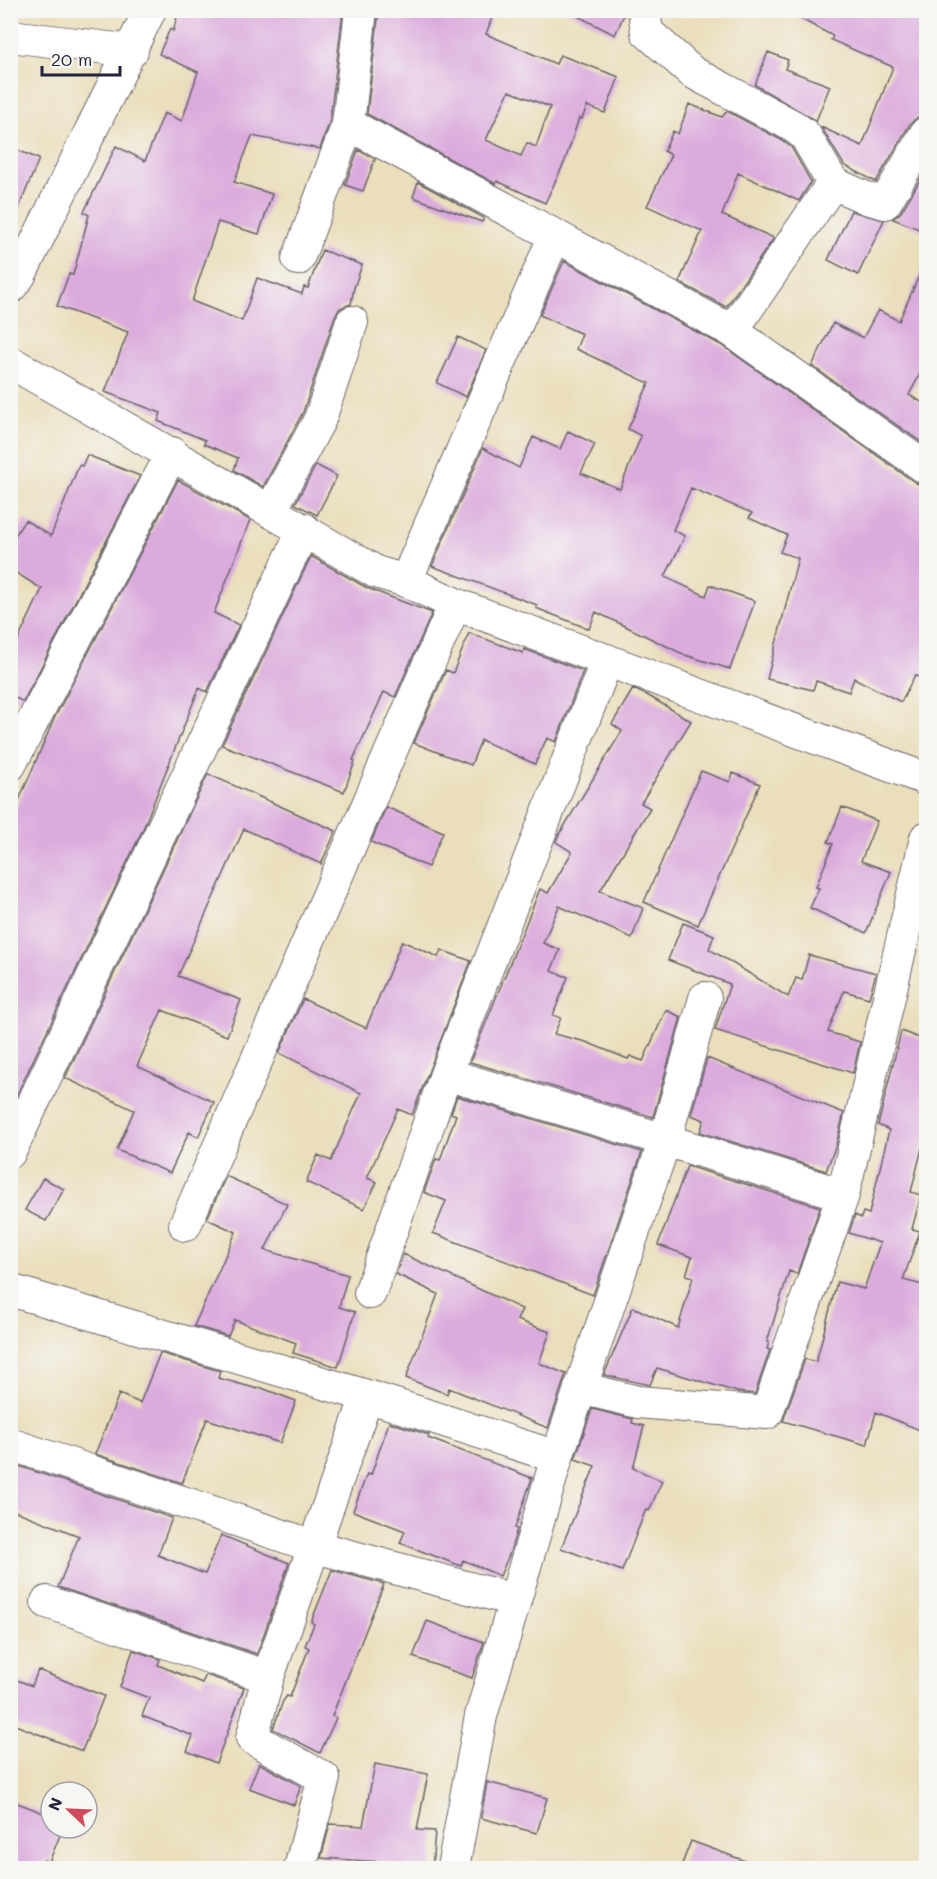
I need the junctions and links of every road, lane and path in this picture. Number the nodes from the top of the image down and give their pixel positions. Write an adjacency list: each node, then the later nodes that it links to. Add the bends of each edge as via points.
1 (150, 10): 5 (street)
2 (361, 10): 6 (street)
3 (644, 10): 8 (street, via 647,32 693,72 805,135)
4 (10, 36): 5 (street)
5 (132, 51): 11 (street)
6 (348, 124): 9 (street); 10 (street)
7 (927, 133): 8 (street, via 885,203)
8 (833, 183): 13 (street)
9 (555, 235): 13 (street); 19 (street)
10 (298, 259)
11 (10, 288)
12 (352, 322): 17 (street, via 320,419)
13 (732, 331): 16 (street)
14 (10, 362): 15 (street)
15 (171, 453): 17 (street); 22 (street)
16 (927, 468)
17 (271, 510): 18 (street)
18 (304, 529): 19 (street, via 376,572); 29 (street)
19 (406, 581): 20 (street)
20 (454, 604): 21 (street); 31 (street)
21 (607, 660): 24 (street); 27 (street)
22 (19, 723): 23 (street)
23 (10, 765)
24 (927, 778)
25 (927, 838): 30 (street)
26 (705, 998): 28 (street)
27 (446, 1074): 28 (street); 33 (street)
28 (665, 1140): 30 (street); 34 (street)
29 (10, 1152)
30 (843, 1195): 34 (street, via 767,1413 638,1402)
31 (185, 1225)
32 (10, 1290): 35 (street)
33 (370, 1293)
34 (580, 1388): 37 (street)
35 (368, 1396): 37 (street); 38 (street)
36 (10, 1444): 38 (street)
37 (557, 1457): 39 (street)
38 (316, 1547): 39 (street); 41 (street)
39 (514, 1600): 43 (street, via 481,1716)
40 (47, 1602): 41 (street)
41 (267, 1677): 42 (street, via 252,1738 324,1778)
42 (300, 1869)
43 (453, 1869)

